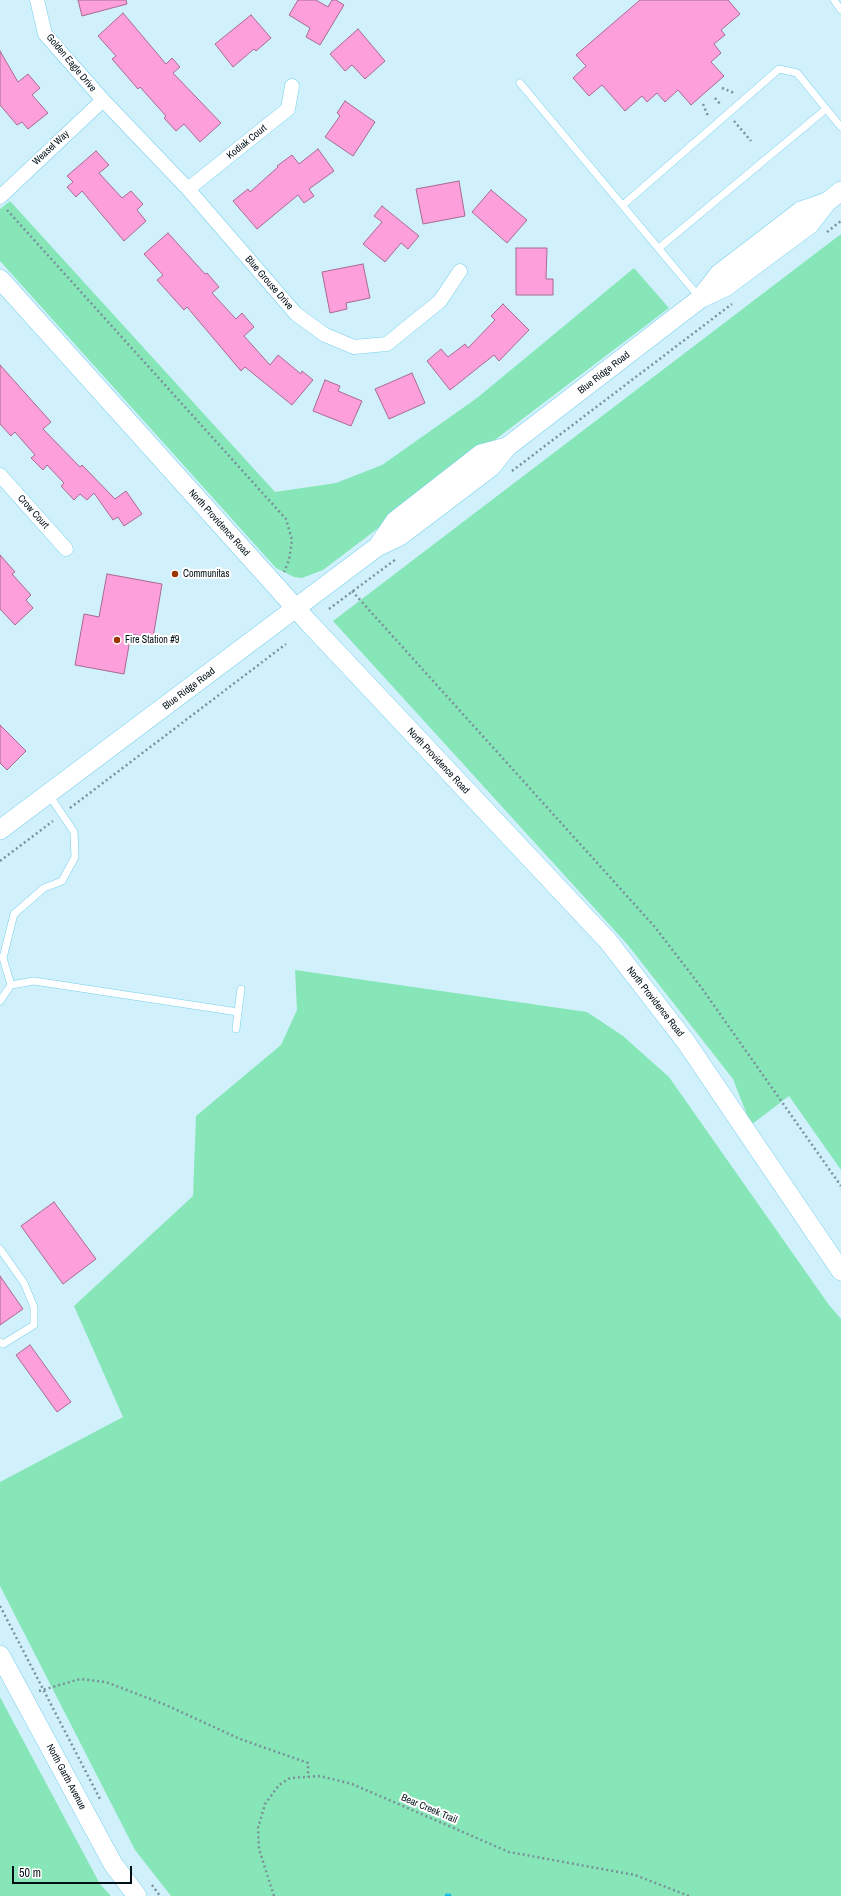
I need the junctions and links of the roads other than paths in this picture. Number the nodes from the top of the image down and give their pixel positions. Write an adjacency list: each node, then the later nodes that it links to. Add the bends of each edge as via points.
1 (37, 0): 6 (street, Golden Eagle Drive, via 45,34)
2 (834, 0): 3 (lane)
3 (841, 10)
4 (520, 83): 12 (lane)
5 (292, 86): 9 (street, Kodiak Court, via 288,109)
6 (103, 100): 9 (street, Blue Grouse Drive); 11 (street, Weasel Way)
7 (826, 109): 8 (lane); 12 (lane, via 797,73 779,69); 13 (lane)
8 (841, 127)
9 (188, 189): 14 (street, Blue Grouse Drive, via 296,314 325,335 354,347 388,344 440,301)
10 (834, 196): 16 (street, Blue Ridge Road, via 801,211 769,235 719,274)
11 (2, 202)
12 (623, 205): 13 (lane)
13 (659, 248): 16 (lane)
14 (460, 271)
15 (0, 279): 19 (street, North Providence Road)
16 (701, 298): 19 (street, Blue Ridge Road, via 507,447 491,467 400,536 377,547)
17 (0, 475): 18 (street, Crow Court)
18 (66, 549)
19 (296, 608): 20 (street, Blue Ridge Road); 28 (street, North Providence Road, via 608,941 686,1042)
20 (49, 795): 21 (street, Blue Ridge Road); 22 (lane, via 74,832 75,856 62,880 44,888 14,914 3,958)
21 (0, 830)
22 (11, 985): 24 (lane); 25 (lane, via 34,980)
23 (241, 990): 25 (lane)
24 (0, 1001)
25 (238, 1012): 26 (lane)
26 (236, 1029)
27 (0, 1249): 29 (lane, via 24,1283 34,1307 34,1325 3,1344)
28 (841, 1271)
29 (0, 1342)
30 (0, 1655): 31 (street, North Garth Avenue, via 113,1864)
31 (144, 1890)

